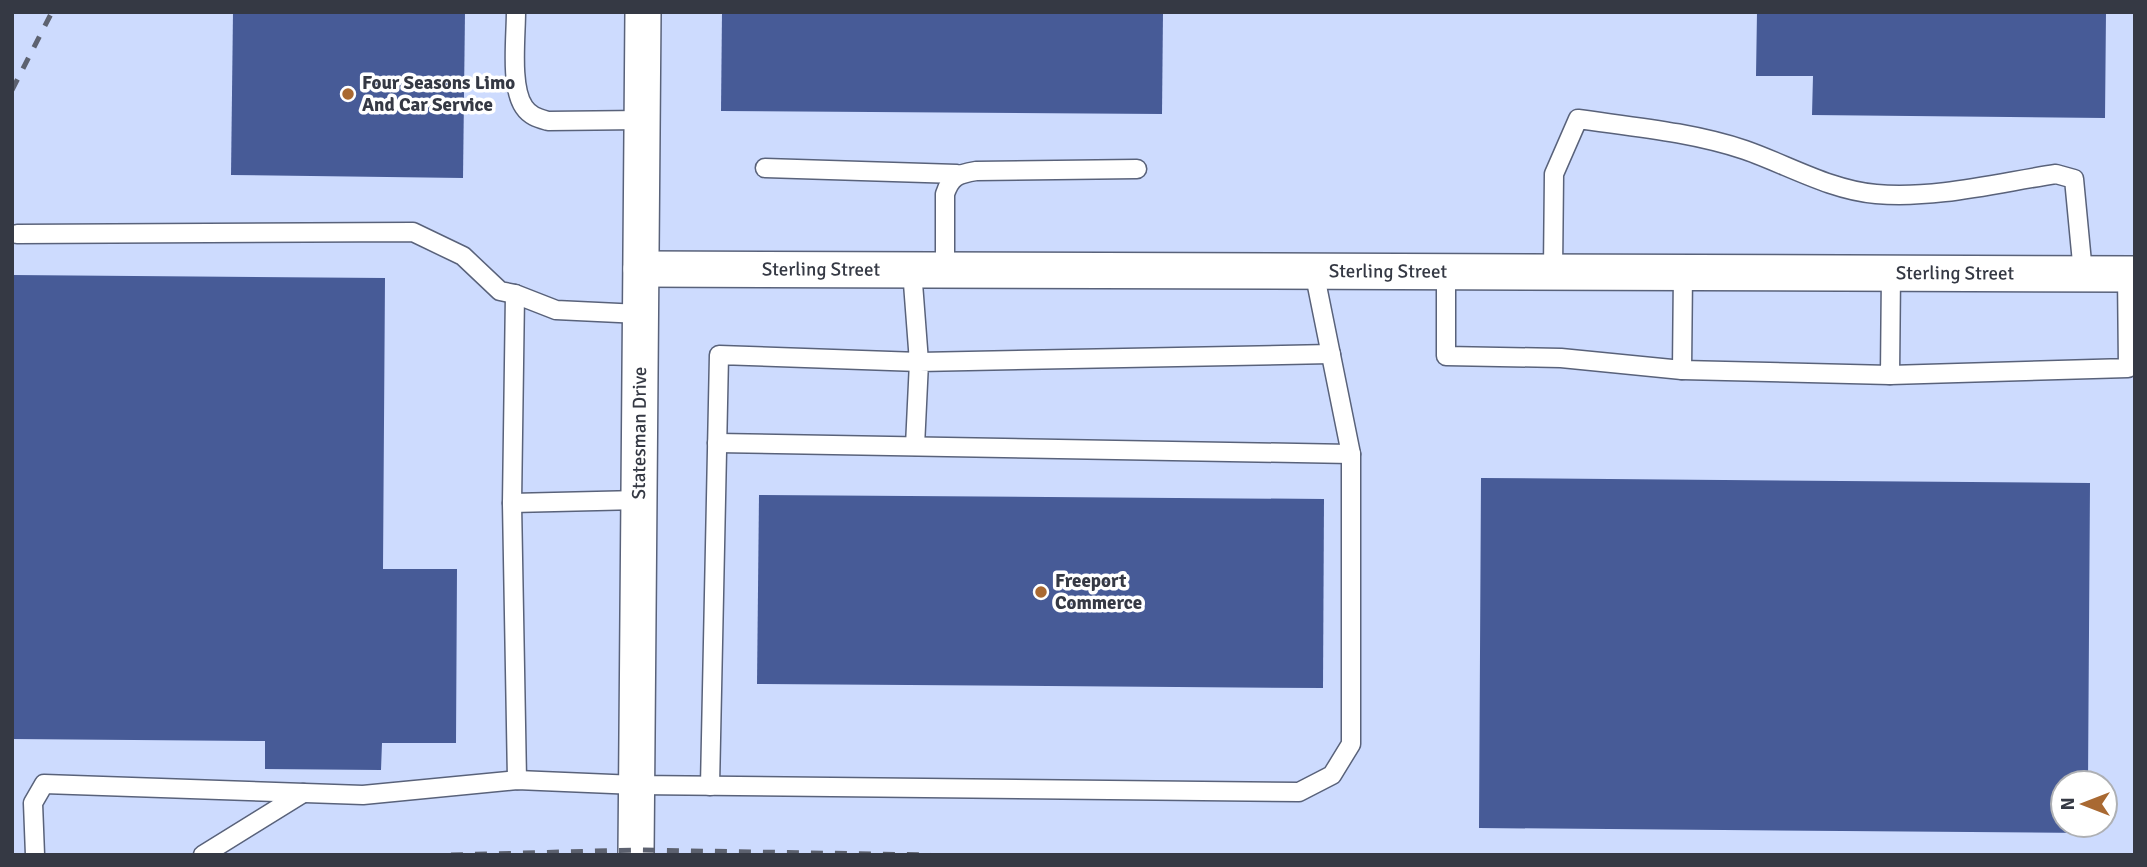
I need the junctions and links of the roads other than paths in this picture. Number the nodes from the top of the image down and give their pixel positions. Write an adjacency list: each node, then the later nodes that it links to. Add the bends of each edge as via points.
1 (516, 12): 3 (lane, via 517,87 523,107 533,117 548,121)
2 (643, 12): 3 (street, Statesman Drive)
3 (642, 120): 8 (street, Statesman Drive)
4 (765, 168): 6 (lane)
5 (1137, 169): 6 (lane)
6 (957, 174): 9 (lane, via 945,194)
7 (17, 234): 17 (lane, via 413,232 463,256 500,291)
8 (641, 269): 9 (street, Sterling Street); 18 (street, Statesman Drive)
9 (928, 270): 10 (street, Sterling Street); 20 (lane)
10 (1314, 271): 11 (street, Sterling Street); 19 (lane)
11 (1446, 271): 12 (street, Sterling Street); 21 (lane, via 1446,356 1561,358)
12 (1553, 271): 13 (street, Sterling Street); 15 (lane, via 1554,174 1578,119 1703,138 1875,194 1927,194 2056,174 2074,180)
13 (1683, 272): 14 (street, Sterling Street); 21 (lane)
14 (1891, 273): 15 (street, Sterling Street); 23 (lane)
15 (2082, 273): 16 (street, Sterling Street)
16 (2131, 274): 22 (lane)
17 (514, 294): 18 (lane, via 556,310); 28 (lane)
18 (640, 314): 27 (street, Statesman Drive)
19 (1331, 355): 20 (lane); 26 (lane)
20 (919, 362): 24 (lane, via 719,355); 25 (lane)
21 (1682, 370): 23 (lane)
22 (2131, 373): 23 (lane)
23 (1890, 375)
24 (717, 443): 25 (lane); 31 (lane)
25 (915, 446): 26 (lane)
26 (1351, 454): 31 (lane, via 1351,744 1332,775 1299,792)
27 (639, 500): 28 (lane); 30 (street, Statesman Drive)
28 (512, 503): 29 (lane)
29 (517, 780): 30 (lane); 32 (lane, via 363,795)
30 (636, 785): 31 (lane); 35 (street, Statesman Drive)
31 (710, 786)
32 (303, 793): 33 (lane, via 44,785 33,803); 34 (lane)
33 (35, 855)
34 (203, 855)
35 (636, 855)

